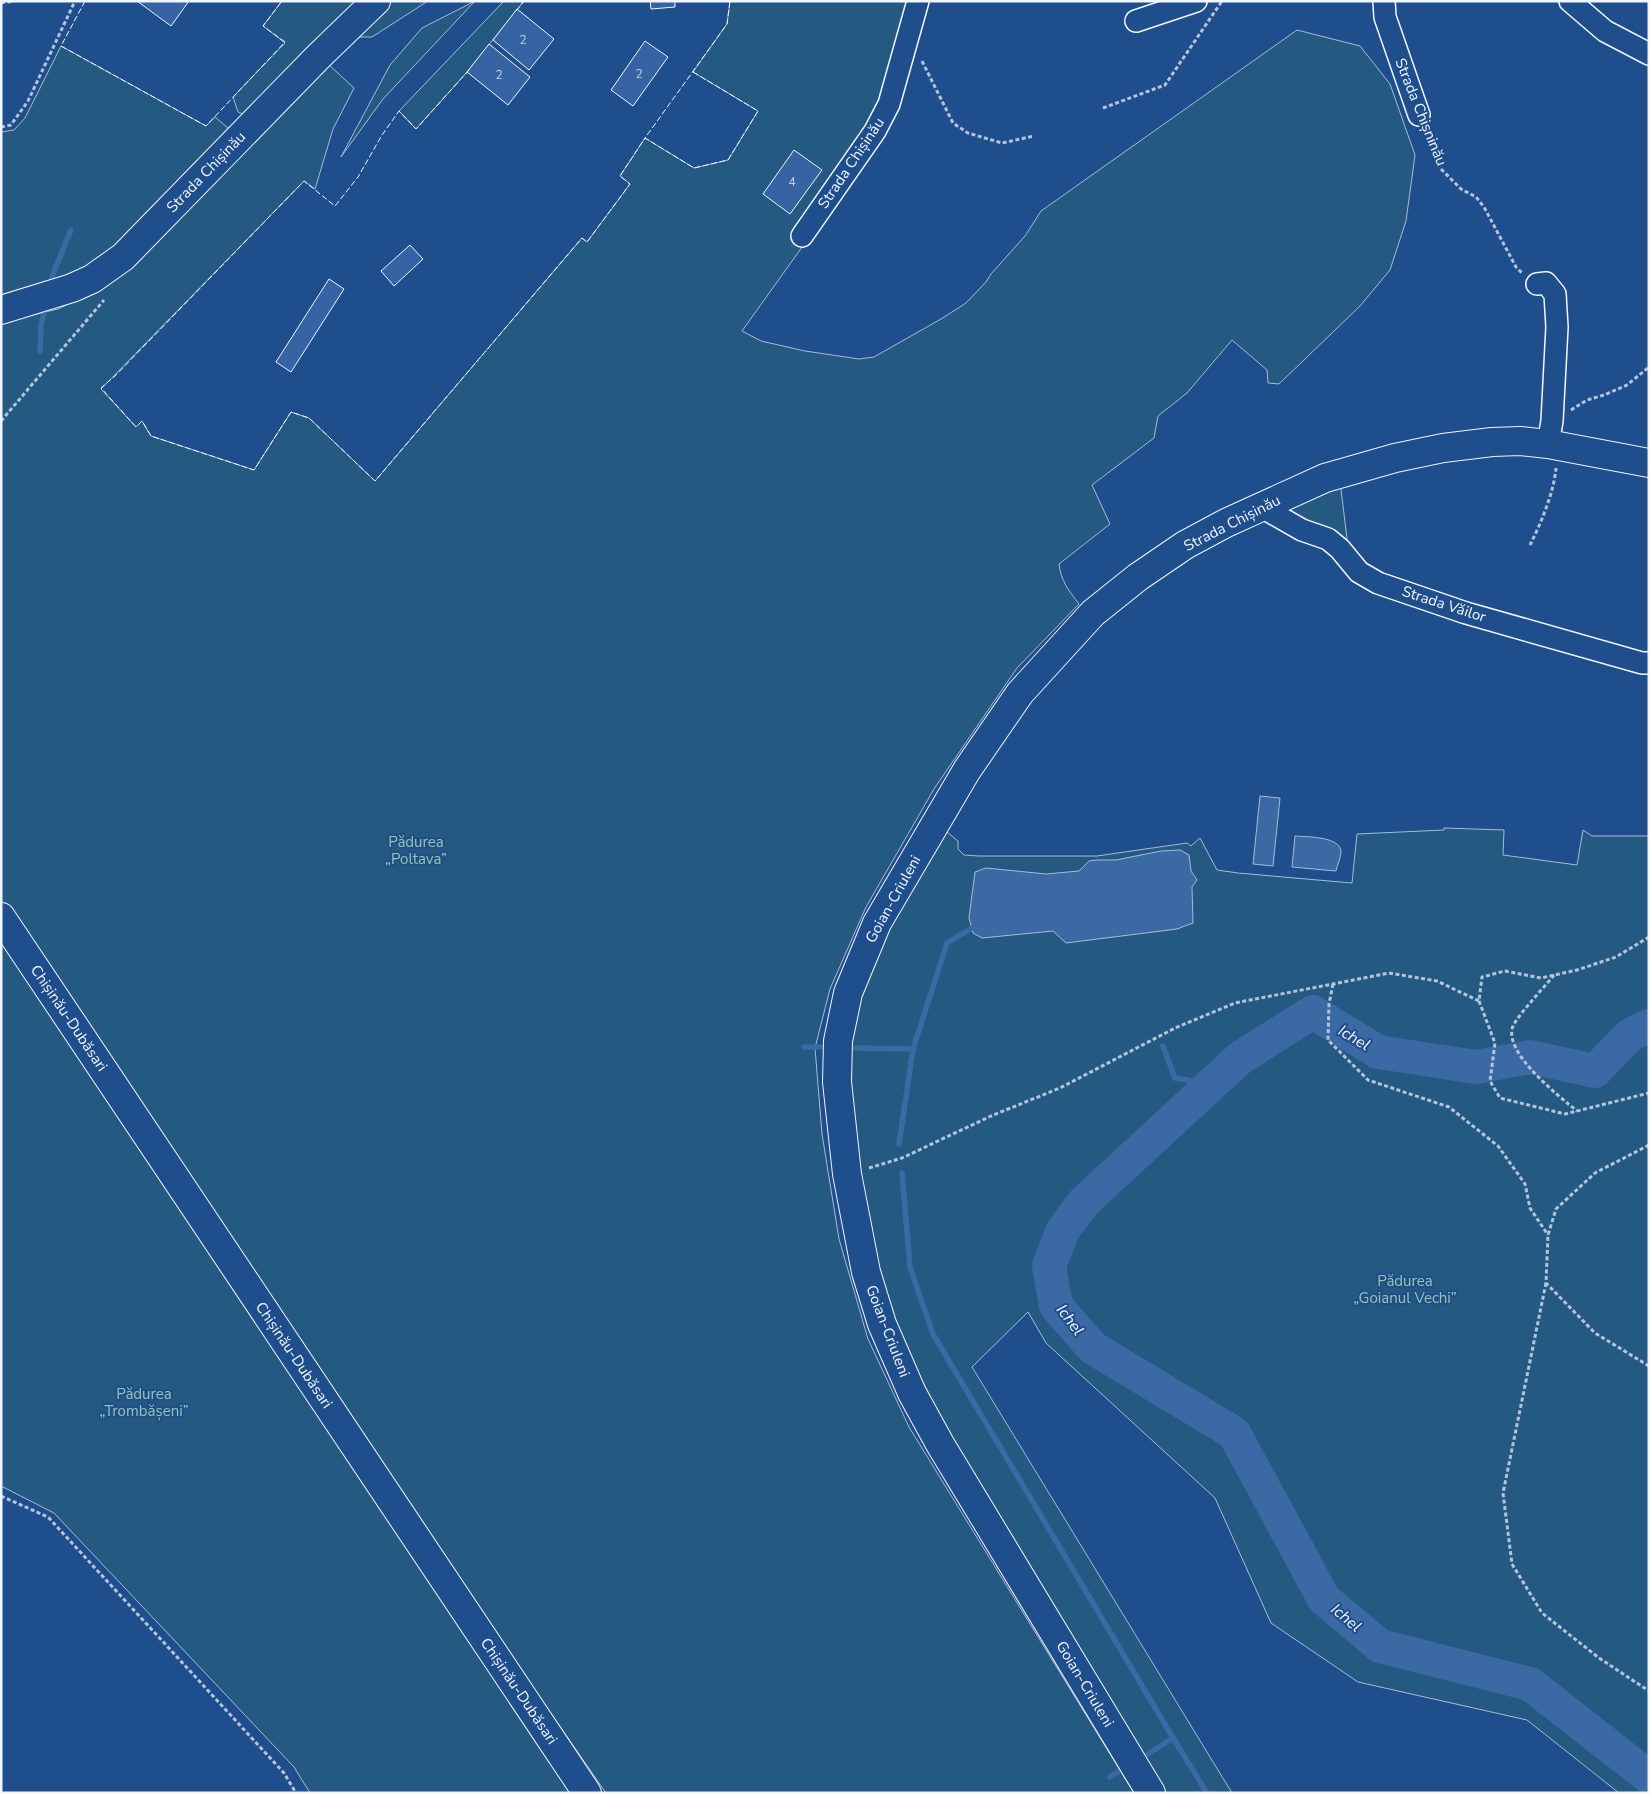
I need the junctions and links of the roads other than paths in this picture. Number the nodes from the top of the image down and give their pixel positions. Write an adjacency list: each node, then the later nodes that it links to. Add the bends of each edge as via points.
1 (376, 1): 11 (main road, Strada Chișinău, via 124,257 92,279 72,288)
2 (918, 1): 9 (street, Strada Chișinău, via 889,104 876,131)
3 (1196, 1): 6 (street)
4 (1384, 1): 8 (street, Strada Chișninău, via 1385,18)
5 (1570, 1): 7 (street, via 1605,31)
6 (1136, 21)
7 (1649, 54)
8 (1418, 115)
9 (802, 236)
10 (1537, 284): 12 (street, via 1546,283 1555,294)
11 (7, 309)
12 (1553, 437): 13 (main road, Strada Chișinău); 14 (main road, Strada Chișinău, via 1443,448 1396,458 1325,478)
13 (1649, 463)
14 (1260, 506): 15 (street, Strada Văilor, via 1302,530 1328,539 1359,572 1378,583 1466,613); 16 (main road, Strada Chișinău, via 1185,545 1093,613 1020,693 967,770)
15 (1649, 663)
16 (934, 827): 19 (main road, Goian-Criuleni, via 877,923 848,994 838,1041 837,1082 847,1174 866,1272 882,1324 912,1393)
17 (1, 917): 18 (main road, Chișinău-Dubăsari)
18 (587, 1793)
19 (1151, 1793)

